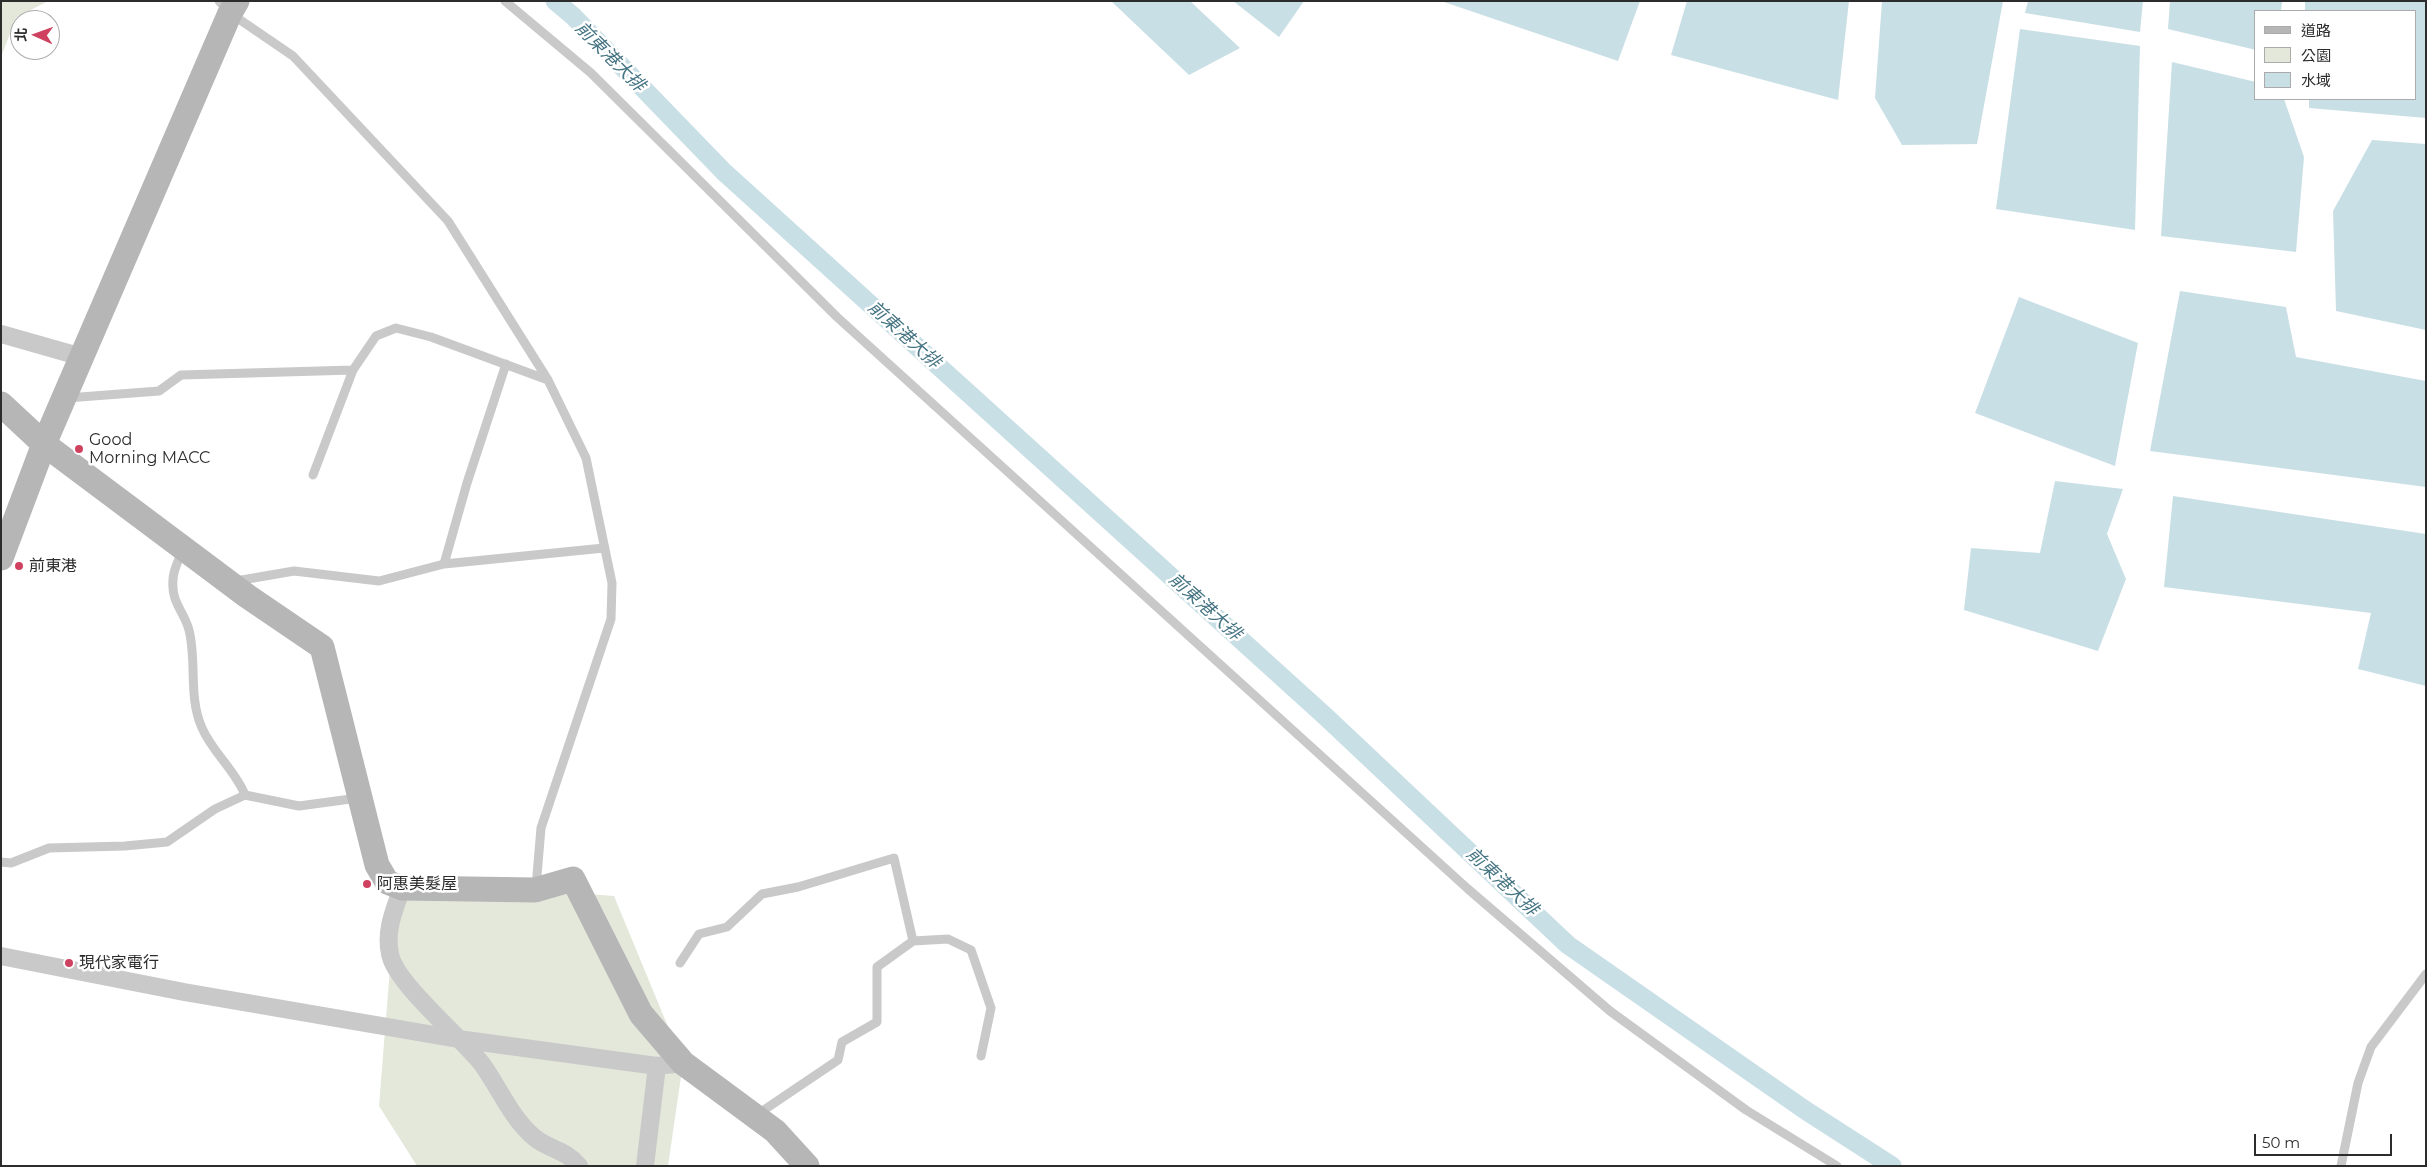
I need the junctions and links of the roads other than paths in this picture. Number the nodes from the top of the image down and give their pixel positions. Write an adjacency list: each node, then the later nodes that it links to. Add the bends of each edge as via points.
1 (505, 1): 34 (lane, via 591,73 837,317 1468,889 1610,1011 1746,1110)
2 (229, 5): 4 (main road); 7 (lane, via 293,56 448,221)
3 (1, 334): 4 (street)
4 (82, 358): 8 (main road)
5 (506, 364): 6 (lane, via 396,328 376,336); 7 (lane); 15 (lane)
6 (352, 370): 8 (lane, via 181,375 159,390); 11 (lane)
7 (548, 380): 13 (lane, via 586,458)
8 (64, 398): 10 (main road)
9 (1, 404): 10 (main road)
10 (44, 444): 12 (main road); 14 (main road)
11 (313, 475)
12 (183, 548): 16 (main road); 17 (lane, via 173,579 174,600 189,628 196,706 202,727 217,754 238,778)
13 (604, 548): 15 (lane); 21 (lane, via 612,583 611,619 540,828)
14 (1, 558)
15 (444, 564): 16 (lane, via 379,581 294,572)
16 (228, 582): 18 (main road, via 322,647)
17 (245, 795): 18 (lane, via 299,806); 19 (lane, via 215,809 167,842 49,848 11,863)
18 (360, 798): 20 (main road, via 377,864 387,882)
19 (1, 862)
20 (402, 888): 21 (main road); 26 (street, via 388,930 390,956 402,977)
21 (535, 890): 28 (main road, via 573,879 641,1014)
22 (913, 941): 24 (lane, via 894,858 798,887 762,894 727,927 700,934); 27 (lane, via 948,939 970,950 991,1008); 30 (lane, via 877,967 877,1022 842,1042 838,1060)
23 (1, 956): 26 (street, via 184,992)
24 (680, 963)
25 (2426, 974): 35 (lane, via 2371,1047 2358,1083)
26 (458, 1039): 29 (street); 31 (street, via 481,1063 518,1122 536,1139 570,1155)
27 (981, 1056)
28 (683, 1063): 29 (street); 30 (main road)
29 (657, 1066): 32 (street)
30 (753, 1117): 33 (main road, via 774,1131)
31 (578, 1166)
32 (644, 1166)
33 (807, 1166)
34 (1837, 1166)
35 (2341, 1166)

